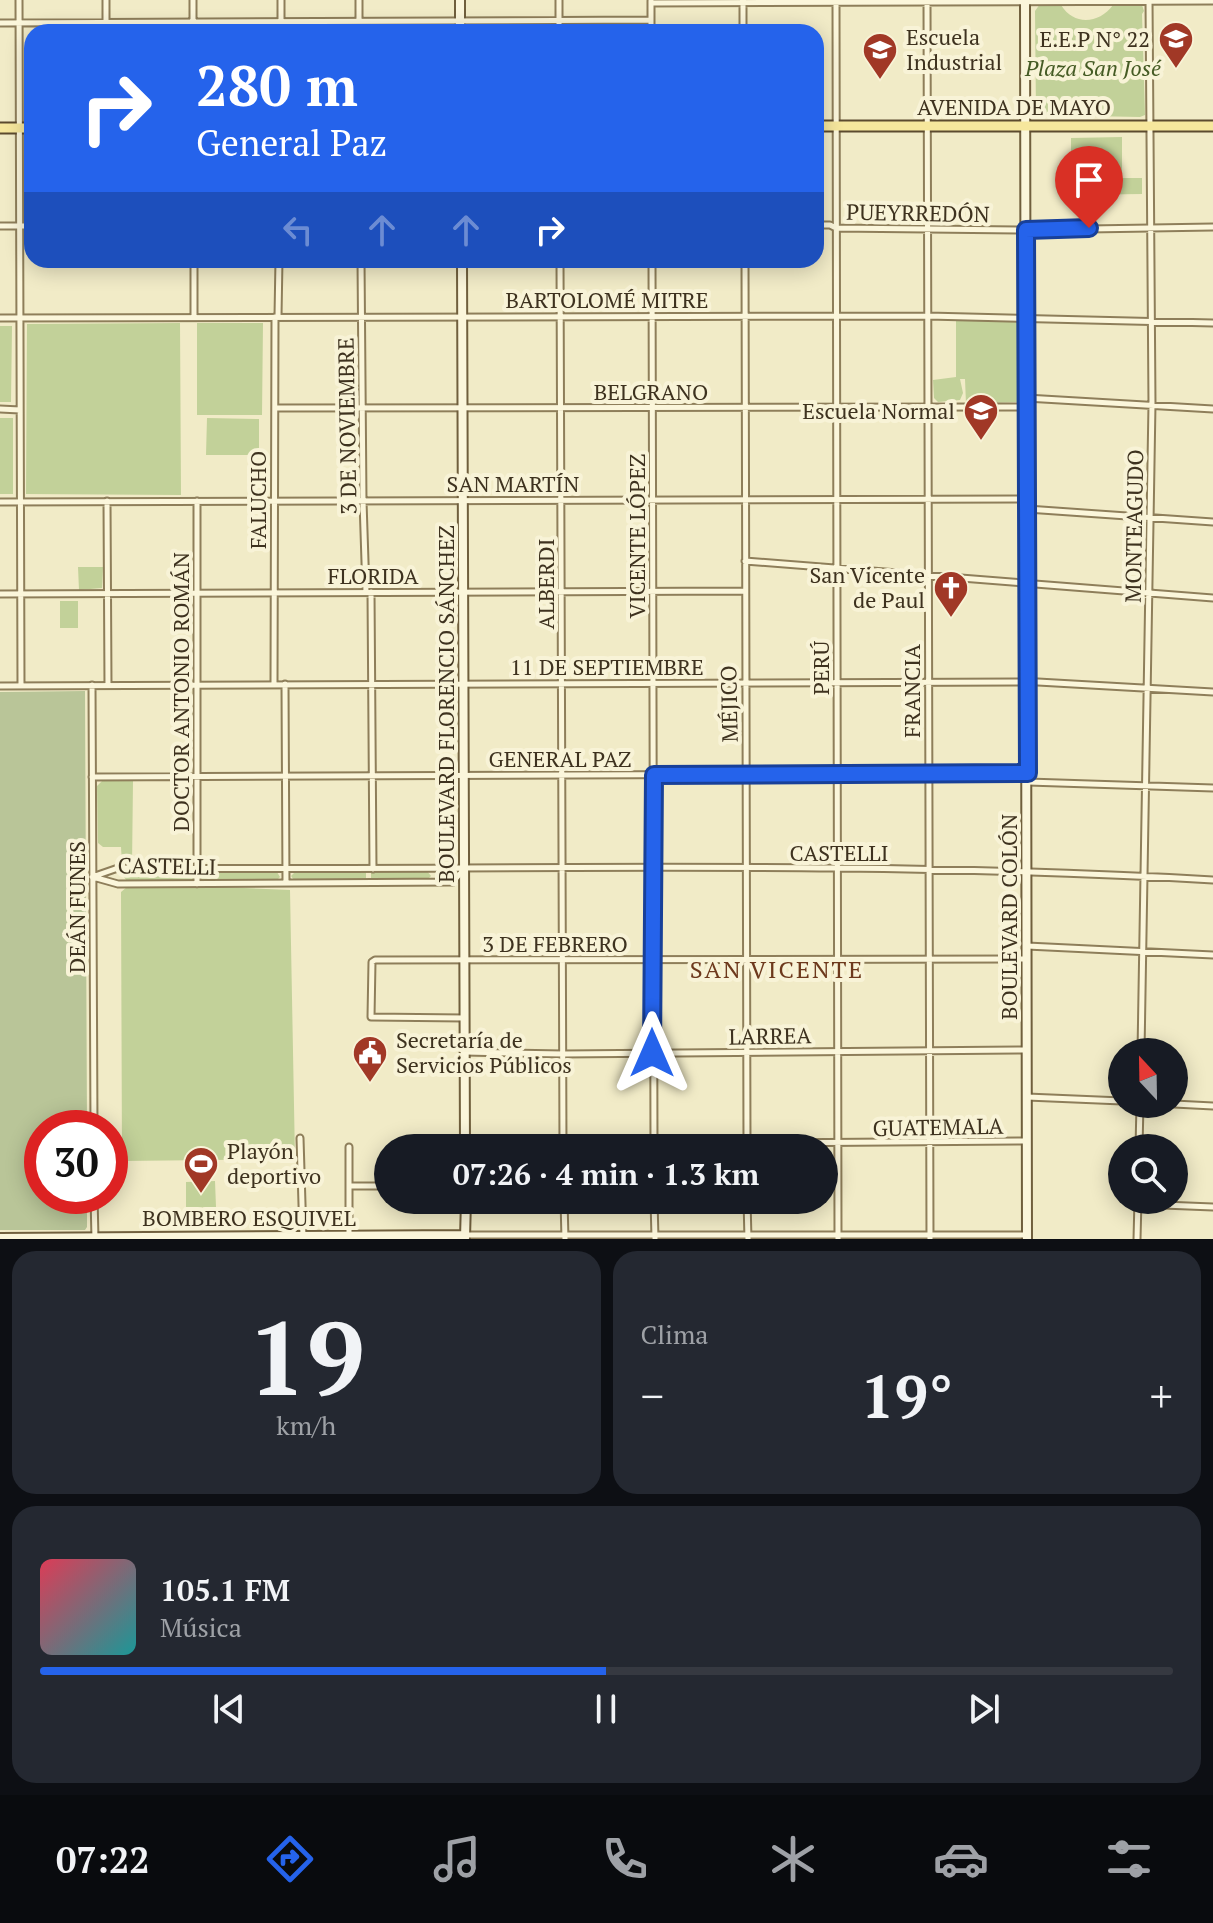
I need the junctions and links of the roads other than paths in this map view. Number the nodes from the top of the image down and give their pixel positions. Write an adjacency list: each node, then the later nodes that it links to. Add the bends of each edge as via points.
1 (19, 0): 19 (street)
2 (106, 0): 20 (street)
3 (193, 0): 21 (street)
4 (281, 0): 17 (street)
5 (359, 0): 22 (street)
6 (460, 0): 24 (main road)
7 (559, 0): 16 (street)
8 (927, 0): 9 (street); 13 (street); 31 (street, FRANCIA)
9 (1025, 0): 10 (street); 28 (main road)
10 (1149, 0): 14 (street); 29 (street, MONTEAGUDO)
11 (651, 1): 12 (street); 15 (street)
12 (743, 1): 13 (street); 27 (street)
13 (836, 1): 30 (street, PERÚ)
14 (1213, 1)
15 (651, 20): 16 (street); 26 (street)
16 (559, 21): 25 (street)
17 (281, 22): 21 (street); 22 (street)
18 (0, 23): 19 (street)
19 (19, 23): 20 (street); 35 (street)
20 (106, 23): 21 (street)
21 (193, 23)
22 (359, 23): 23 (street)
23 (384, 24)
24 (460, 24)
25 (510, 24)
26 (651, 24)
27 (743, 24)
28 (1026, 124): 29 (main road, AVENIDA DE MAYO); 31 (main road, AVENIDA DE MAYO); 45 (main road)
29 (1150, 124): 33 (main road, AVENIDA DE MAYO); 41 (street, MONTEAGUDO)
30 (835, 125): 31 (main road, AVENIDA DE MAYO); 32 (main road, AVENIDA DE MAYO); 43 (street, PERÚ)
31 (926, 125): 44 (street, FRANCIA)
32 (824, 126)
33 (1213, 126)
34 (0, 128): 35 (main road)
35 (19, 128): 36 (main road); 39 (street)
36 (24, 128)
37 (824, 225): 43 (street, PUEYRREDÓN)
38 (0, 226): 39 (street)
39 (20, 226): 40 (street); 64 (street)
40 (24, 226)
41 (1151, 227): 42 (street, PUEYRREDÓN); 45 (street, PUEYRREDÓN); 65 (street, MONTEAGUDO)
42 (1213, 227)
43 (836, 228): 44 (street, PUEYRREDÓN); 58 (street, PERÚ)
44 (928, 229): 45 (street, PUEYRREDÓN); 59 (street, FRANCIA)
45 (1026, 230): 60 (main road)
46 (194, 268): 61 (street)
47 (279, 268): 62 (street, FALUCHO)
48 (361, 268): 53 (street, 3 DE NOVIEMBRE)
49 (462, 268): 54 (main road, BOULEVARD FLORENCIO SÁNCHEZ)
50 (560, 268): 55 (street, ALBERDI)
51 (652, 268): 56 (street, VICENTE LÓPEZ)
52 (745, 268): 57 (street, MÉJICO)
53 (362, 316): 54 (street, BARTOLOMÉ MITRE); 62 (street, BARTOLOMÉ MITRE); 71 (street, 3 DE NOVIEMBRE)
54 (463, 316): 55 (street, BARTOLOMÉ MITRE); 72 (main road, BOULEVARD FLORENCIO SÁNCHEZ)
55 (560, 316): 56 (street, BARTOLOMÉ MITRE); 69 (street, ALBERDI)
56 (653, 316): 57 (street, BARTOLOMÉ MITRE); 73 (street, VICENTE LÓPEZ)
57 (745, 316): 58 (street, BARTOLOMÉ MITRE); 74 (street, MÉJICO)
58 (835, 316): 59 (street, BARTOLOMÉ MITRE); 75 (street, PERÚ)
59 (928, 316): 60 (street, BARTOLOMÉ MITRE); 76 (street, FRANCIA)
60 (1026, 316): 65 (street, BARTOLOMÉ MITRE); 67 (main road)
61 (194, 317): 62 (street, BARTOLOMÉ MITRE); 64 (street, BARTOLOMÉ MITRE)
62 (276, 317): 70 (street, FALUCHO)
63 (0, 318): 64 (street, BARTOLOMÉ MITRE)
64 (20, 318): 79 (street)
65 (1152, 321): 66 (street, BARTOLOMÉ MITRE); 68 (street, MONTEAGUDO)
66 (1213, 323)
67 (1026, 403): 68 (street, BELGRANO); 76 (street, BELGRANO); 92 (main road, BOULEVARD COLÓN)
68 (1152, 404): 78 (street, BELGRANO); 93 (street, MONTEAGUDO)
69 (561, 407): 72 (street, BELGRANO); 73 (street, BELGRANO); 84 (street, ALBERDI)
70 (275, 408): 71 (street, BELGRANO); 91 (street, FALUCHO)
71 (363, 408): 72 (street, BELGRANO); 87 (street, 3 DE NOVIEMBRE)
72 (463, 408): 88 (main road, BOULEVARD FLORENCIO SÁNCHEZ)
73 (653, 408): 74 (street, BELGRANO); 80 (street, VICENTE LÓPEZ)
74 (745, 408): 75 (street, BELGRANO); 81 (street, MÉJICO)
75 (836, 408): 76 (street, BELGRANO); 82 (street, PERÚ)
76 (928, 408): 83 (street, FRANCIA)
77 (0, 409): 79 (street)
78 (1213, 409)
79 (20, 410): 90 (street)
80 (653, 499): 81 (street, SAN MARTÍN); 84 (street, SAN MARTÍN); 100 (street, VICENTE LÓPEZ)
81 (745, 499): 82 (street, SAN MARTÍN); 95 (street, MÉJICO)
82 (836, 499): 83 (street, SAN MARTÍN); 96 (street, PERÚ)
83 (929, 499): 92 (street, SAN MARTÍN); 97 (street, FRANCIA)
84 (561, 500): 88 (street, SAN MARTÍN); 99 (street, ALBERDI)
85 (107, 501): 86 (street, SAN MARTÍN); 90 (street, SAN MARTÍN); 106 (street)
86 (197, 501): 91 (street, SAN MARTÍN); 102 (street, DOCTOR ANTONIO ROMÁN)
87 (363, 501): 88 (street, SAN MARTÍN); 91 (street, SAN MARTÍN); 104 (street, 3 DE NOVIEMBRE)
88 (463, 501): 105 (main road, BOULEVARD FLORENCIO SÁNCHEZ)
89 (0, 502): 90 (street, SAN MARTÍN)
90 (20, 502): 108 (street)
91 (274, 502): 103 (street, FALUCHO)
92 (1027, 504): 93 (street, SAN MARTÍN); 98 (main road, BOULEVARD COLÓN)
93 (1150, 518): 94 (street, SAN MARTÍN); 109 (street, MONTEAGUDO)
94 (1213, 522)
95 (745, 561): 96 (street); 101 (street, MÉJICO)
96 (837, 566): 97 (street); 120 (street, PERÚ)
97 (929, 574): 98 (street); 112 (street, FRANCIA)
98 (1028, 583): 109 (street); 116 (main road, BOULEVARD COLÓN)
99 (562, 591): 100 (street, FLORIDA); 105 (street, FLORIDA); 114 (street, ALBERDI)
100 (653, 591): 101 (street, FLORIDA); 111 (street, VICENTE LÓPEZ)
101 (745, 591): 115 (street, MÉJICO)
102 (196, 592): 103 (street, FLORIDA); 106 (street, FLORIDA); 123 (street, DOCTOR ANTONIO ROMÁN)
103 (274, 592): 104 (street, FLORIDA); 117 (street, FALUCHO)
104 (368, 592): 105 (street, FLORIDA); 119 (street, 3 DE NOVIEMBRE)
105 (464, 592): 113 (main road, BOULEVARD FLORENCIO SÁNCHEZ)
106 (108, 593): 108 (street, FLORIDA); 122 (street)
107 (0, 594): 108 (street, FLORIDA)
108 (20, 594): 125 (street)
109 (1149, 594): 110 (street); 126 (street, MONTEAGUDO)
110 (1213, 598)
111 (653, 682): 114 (street, 11 DE SEPTIEMBRE); 115 (street, 11 DE SEPTIEMBRE); 132 (street, VICENTE LÓPEZ)
112 (928, 682): 116 (street, 11 DE SEPTIEMBRE); 120 (street, 11 DE SEPTIEMBRE); 130 (street, FRANCIA)
113 (464, 683): 114 (street, 11 DE SEPTIEMBRE); 119 (street, 11 DE SEPTIEMBRE); 134 (main road, BOULEVARD FLORENCIO SÁNCHEZ)
114 (562, 683): 131 (street, ALBERDI)
115 (745, 683): 120 (street, 11 DE SEPTIEMBRE); 128 (street, MÉJICO)
116 (1028, 683): 126 (street, 11 DE SEPTIEMBRE); 138 (main road, BOULEVARD COLÓN)
117 (274, 684): 118 (street, 11 DE SEPTIEMBRE); 123 (street, 11 DE SEPTIEMBRE)
118 (285, 684): 119 (street, 11 DE SEPTIEMBRE); 136 (street)
119 (371, 684): 137 (street, 3 DE NOVIEMBRE)
120 (837, 684): 129 (street, PERÚ)
121 (92, 685): 122 (street, 11 DE SEPTIEMBRE); 125 (street, 11 DE SEPTIEMBRE); 135 (street, DEÁN FUNES)
122 (108, 685): 123 (street, 11 DE SEPTIEMBRE)
123 (196, 685): 133 (street, DOCTOR ANTONIO ROMÁN)
124 (0, 686): 125 (street, 11 DE SEPTIEMBRE)
125 (21, 686)
126 (1147, 688): 127 (street, 11 DE SEPTIEMBRE); 139 (street, MONTEAGUDO)
127 (1213, 692)
128 (746, 774): 129 (street, GENERAL PAZ); 132 (street, GENERAL PAZ); 148 (street, MÉJICO)
129 (837, 774): 130 (street, GENERAL PAZ); 143 (street, PERÚ)
130 (928, 774): 138 (street, GENERAL PAZ); 149 (street, FRANCIA)
131 (562, 775): 132 (street, GENERAL PAZ); 134 (street, GENERAL PAZ); 146 (street, ALBERDI)
132 (654, 775): 147 (street, VICENTE LÓPEZ)
133 (197, 776): 135 (street, GENERAL PAZ); 136 (street, GENERAL PAZ); 141 (street, DOCTOR ANTONIO ROMÁN)
134 (464, 776): 137 (street, GENERAL PAZ); 142 (main road, BOULEVARD FLORENCIO SÁNCHEZ)
135 (92, 777): 152 (street, DEÁN FUNES)
136 (284, 777): 137 (street, GENERAL PAZ); 144 (street)
137 (372, 777): 145 (street, 3 DE NOVIEMBRE)
138 (1028, 778): 139 (street, GENERAL PAZ); 150 (main road, BOULEVARD COLÓN)
139 (1145, 785): 140 (street, GENERAL PAZ); 151 (street, MONTEAGUDO)
140 (1213, 788)
141 (197, 868): 144 (street, CASTELLI); 152 (street, CASTELLI, via 118,868); 156 (street, DOCTOR ANTONIO ROMÁN)
142 (465, 868): 145 (street, CASTELLI); 146 (street, CASTELLI); 155 (street, CASTELLI, via 453,882); 165 (main road, BOULEVARD FLORENCIO SÁNCHEZ)
143 (838, 868): 148 (street, CASTELLI); 149 (street, CASTELLI); 166 (street, PERÚ)
144 (286, 869): 145 (street, CASTELLI); 154 (street)
145 (371, 869): 155 (street, 3 DE NOVIEMBRE)
146 (562, 869): 147 (street, CASTELLI); 160 (street, ALBERDI)
147 (654, 869): 148 (street, CASTELLI); 161 (street, VICENTE LÓPEZ)
148 (747, 869): 162 (street, MÉJICO)
149 (931, 869): 150 (street, CASTELLI); 163 (street, FRANCIA)
150 (1028, 871): 151 (street, CASTELLI); 157 (main road, BOULEVARD COLÓN)
151 (1143, 876): 153 (street, CASTELLI); 158 (street, MONTEAGUDO)
152 (92, 877): 156 (street, CASTELLI, via 118,884); 180 (street, DEÁN FUNES)
153 (1213, 880)
154 (286, 883): 155 (street, CASTELLI); 156 (street, CASTELLI)
155 (369, 883)
156 (197, 884)
157 (1027, 946): 158 (street); 164 (main road, BOULEVARD COLÓN)
158 (1143, 951): 159 (street); 168 (street, MONTEAGUDO)
159 (1213, 955)
160 (563, 959): 161 (street, 3 DE FEBRERO); 165 (street, 3 DE FEBRERO); 175 (street, ALBERDI)
161 (652, 959): 162 (street, 3 DE FEBRERO); 174 (street, VICENTE LÓPEZ)
162 (747, 959): 166 (street, 3 DE FEBRERO); 171 (street, MÉJICO)
163 (931, 959): 164 (street, 3 DE FEBRERO); 166 (street, 3 DE FEBRERO); 173 (street, FRANCIA)
164 (1027, 959): 169 (main road, BOULEVARD COLÓN)
165 (465, 960): 167 (main road, BOULEVARD FLORENCIO SÁNCHEZ); 167 (street, 3 DE FEBRERO, via 375,960 371,1017)
166 (840, 960): 172 (street, PERÚ)
167 (465, 1018): 170 (main road, BOULEVARD FLORENCIO SÁNCHEZ)
168 (1141, 1038)
169 (1027, 1050): 173 (street, LARREA); 176 (main road, BOULEVARD COLÓN)
170 (465, 1052): 175 (street, LARREA); 181 (main road, BOULEVARD FLORENCIO SÁNCHEZ)
171 (747, 1052): 172 (street, LARREA); 174 (street, LARREA); 184 (street, MÉJICO)
172 (836, 1052): 173 (street, LARREA); 185 (street, PERÚ)
173 (932, 1052): 188 (street, FRANCIA)
174 (652, 1053): 175 (street, LARREA); 183 (street, VICENTE LÓPEZ)
175 (563, 1054): 182 (street, ALBERDI)
176 (1027, 1097): 177 (street); 187 (main road, BOULEVARD COLÓN)
177 (1108, 1100)
178 (1188, 1105): 179 (street)
179 (1213, 1106)
180 (94, 1110)
181 (465, 1134)
182 (563, 1134)
183 (654, 1134)
184 (747, 1134)
185 (837, 1134)
186 (300, 1138): 213 (street)
187 (1027, 1141): 188 (street, GUATEMALA); 209 (main road, BOULEVARD COLÓN)
188 (930, 1142): 189 (street, GUATEMALA); 208 (street, FRANCIA)
189 (838, 1144)
190 (349, 1147): 191 (street)
191 (349, 1186): 192 (street); 202 (street)
192 (374, 1186)
193 (1188, 1205): 194 (street)
194 (1213, 1207)
195 (94, 1214): 211 (street)
196 (466, 1214): 204 (main road)
197 (564, 1214): 205 (street)
198 (654, 1214): 206 (street)
199 (747, 1214): 214 (street)
200 (838, 1214): 207 (street, PERÚ)
201 (1138, 1214): 216 (street)
202 (349, 1236): 203 (main road, BOMBERO ESQUIVEL); 213 (main road, BOMBERO ESQUIVEL)
203 (370, 1237): 204 (main road, BOMBERO ESQUIVEL)
204 (465, 1237): 205 (street, BOMBERO ESQUIVEL)
205 (565, 1237): 206 (street, BOMBERO ESQUIVEL)
206 (655, 1237): 214 (street, BOMBERO ESQUIVEL)
207 (838, 1237): 208 (street, BOMBERO ESQUIVEL); 214 (street, BOMBERO ESQUIVEL)
208 (930, 1237): 209 (street, BOMBERO ESQUIVEL)
209 (1027, 1237)
210 (0, 1238): 215 (main road, BOMBERO ESQUIVEL)
211 (94, 1238): 212 (main road, BOMBERO ESQUIVEL); 215 (main road, BOMBERO ESQUIVEL)
212 (181, 1238): 213 (main road, BOMBERO ESQUIVEL)
213 (303, 1238)
214 (748, 1238)
215 (15, 1239)
216 (1137, 1239)

